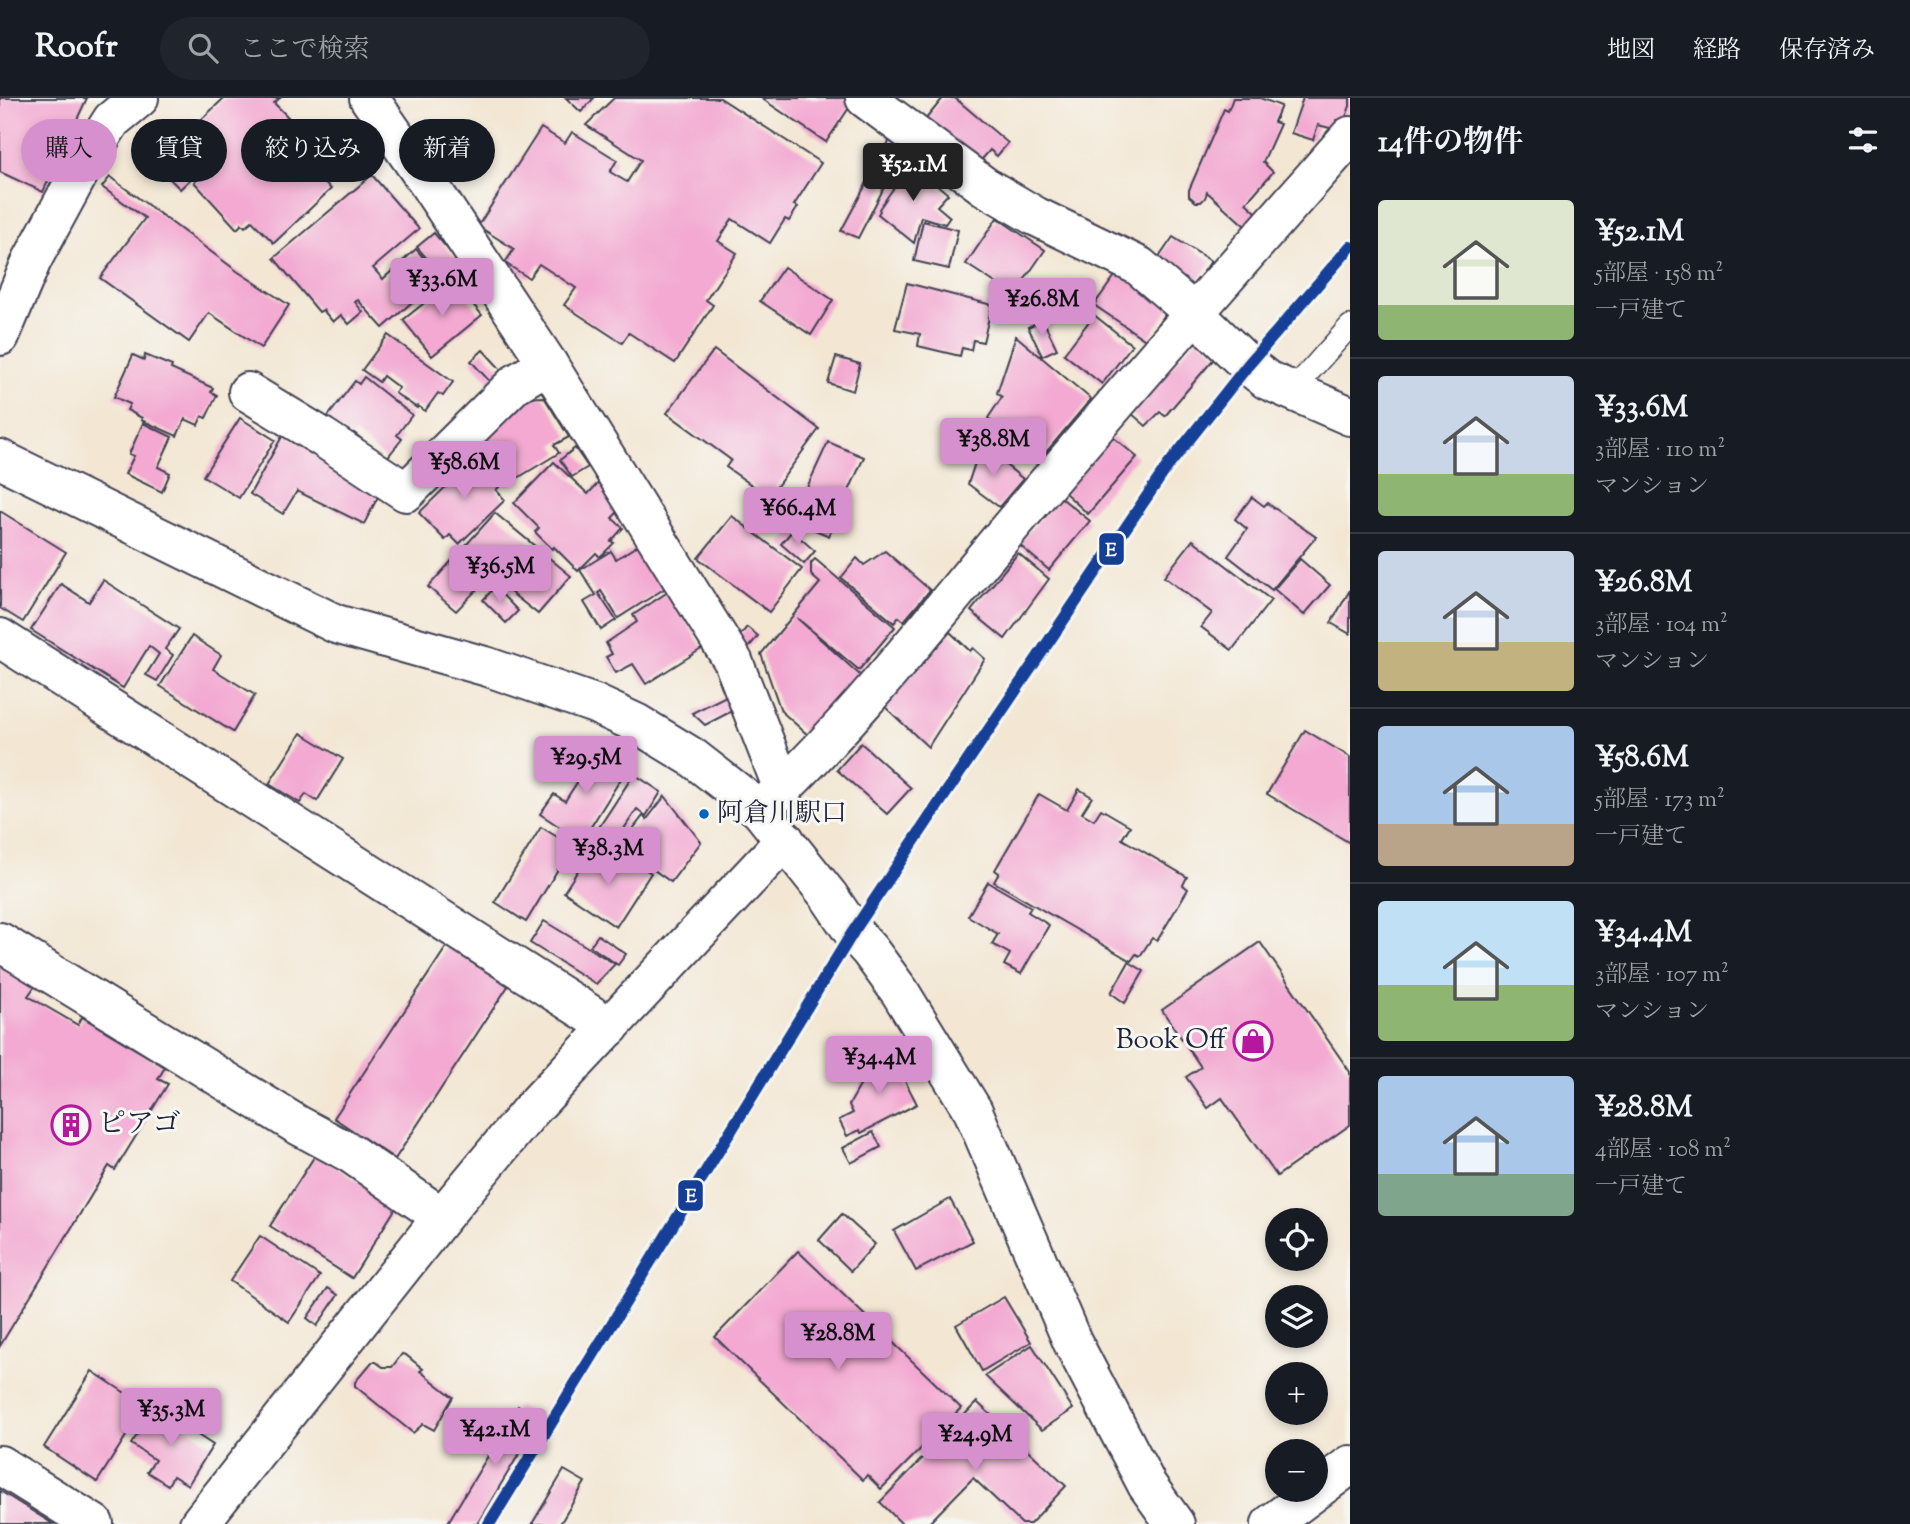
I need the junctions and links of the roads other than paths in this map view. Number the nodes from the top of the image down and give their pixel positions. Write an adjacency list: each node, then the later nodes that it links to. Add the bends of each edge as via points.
1 (139, 98): 7 (street, via 112,120 85,162 33,260)
2 (369, 98): 8 (street)
3 (865, 98): 5 (street, via 984,186 1139,266)
4 (1350, 136): 5 (street)
5 (1194, 313): 9 (street, via 1248,365); 14 (street, via 920,638)
6 (1350, 326): 9 (lane)
7 (0, 336)
8 (548, 364): 10 (street, via 515,384 406,492); 14 (street, via 733,661)
9 (1292, 391): 11 (street)
10 (248, 392)
11 (1350, 416)
12 (0, 458): 14 (street, via 335,624 488,667 595,704)
13 (0, 638): 17 (street)
14 (772, 799): 15 (street)
15 (785, 840): 17 (street); 23 (street, via 900,992 973,1111 1072,1341 1147,1485)
16 (0, 942): 18 (street, via 349,1153)
17 (610, 1027): 18 (street, via 530,1111)
18 (442, 1217): 22 (street)
19 (0, 1465): 21 (street)
20 (1350, 1465): 24 (street)
21 (94, 1524)
22 (199, 1524)
23 (1175, 1524)
24 (1271, 1524)

